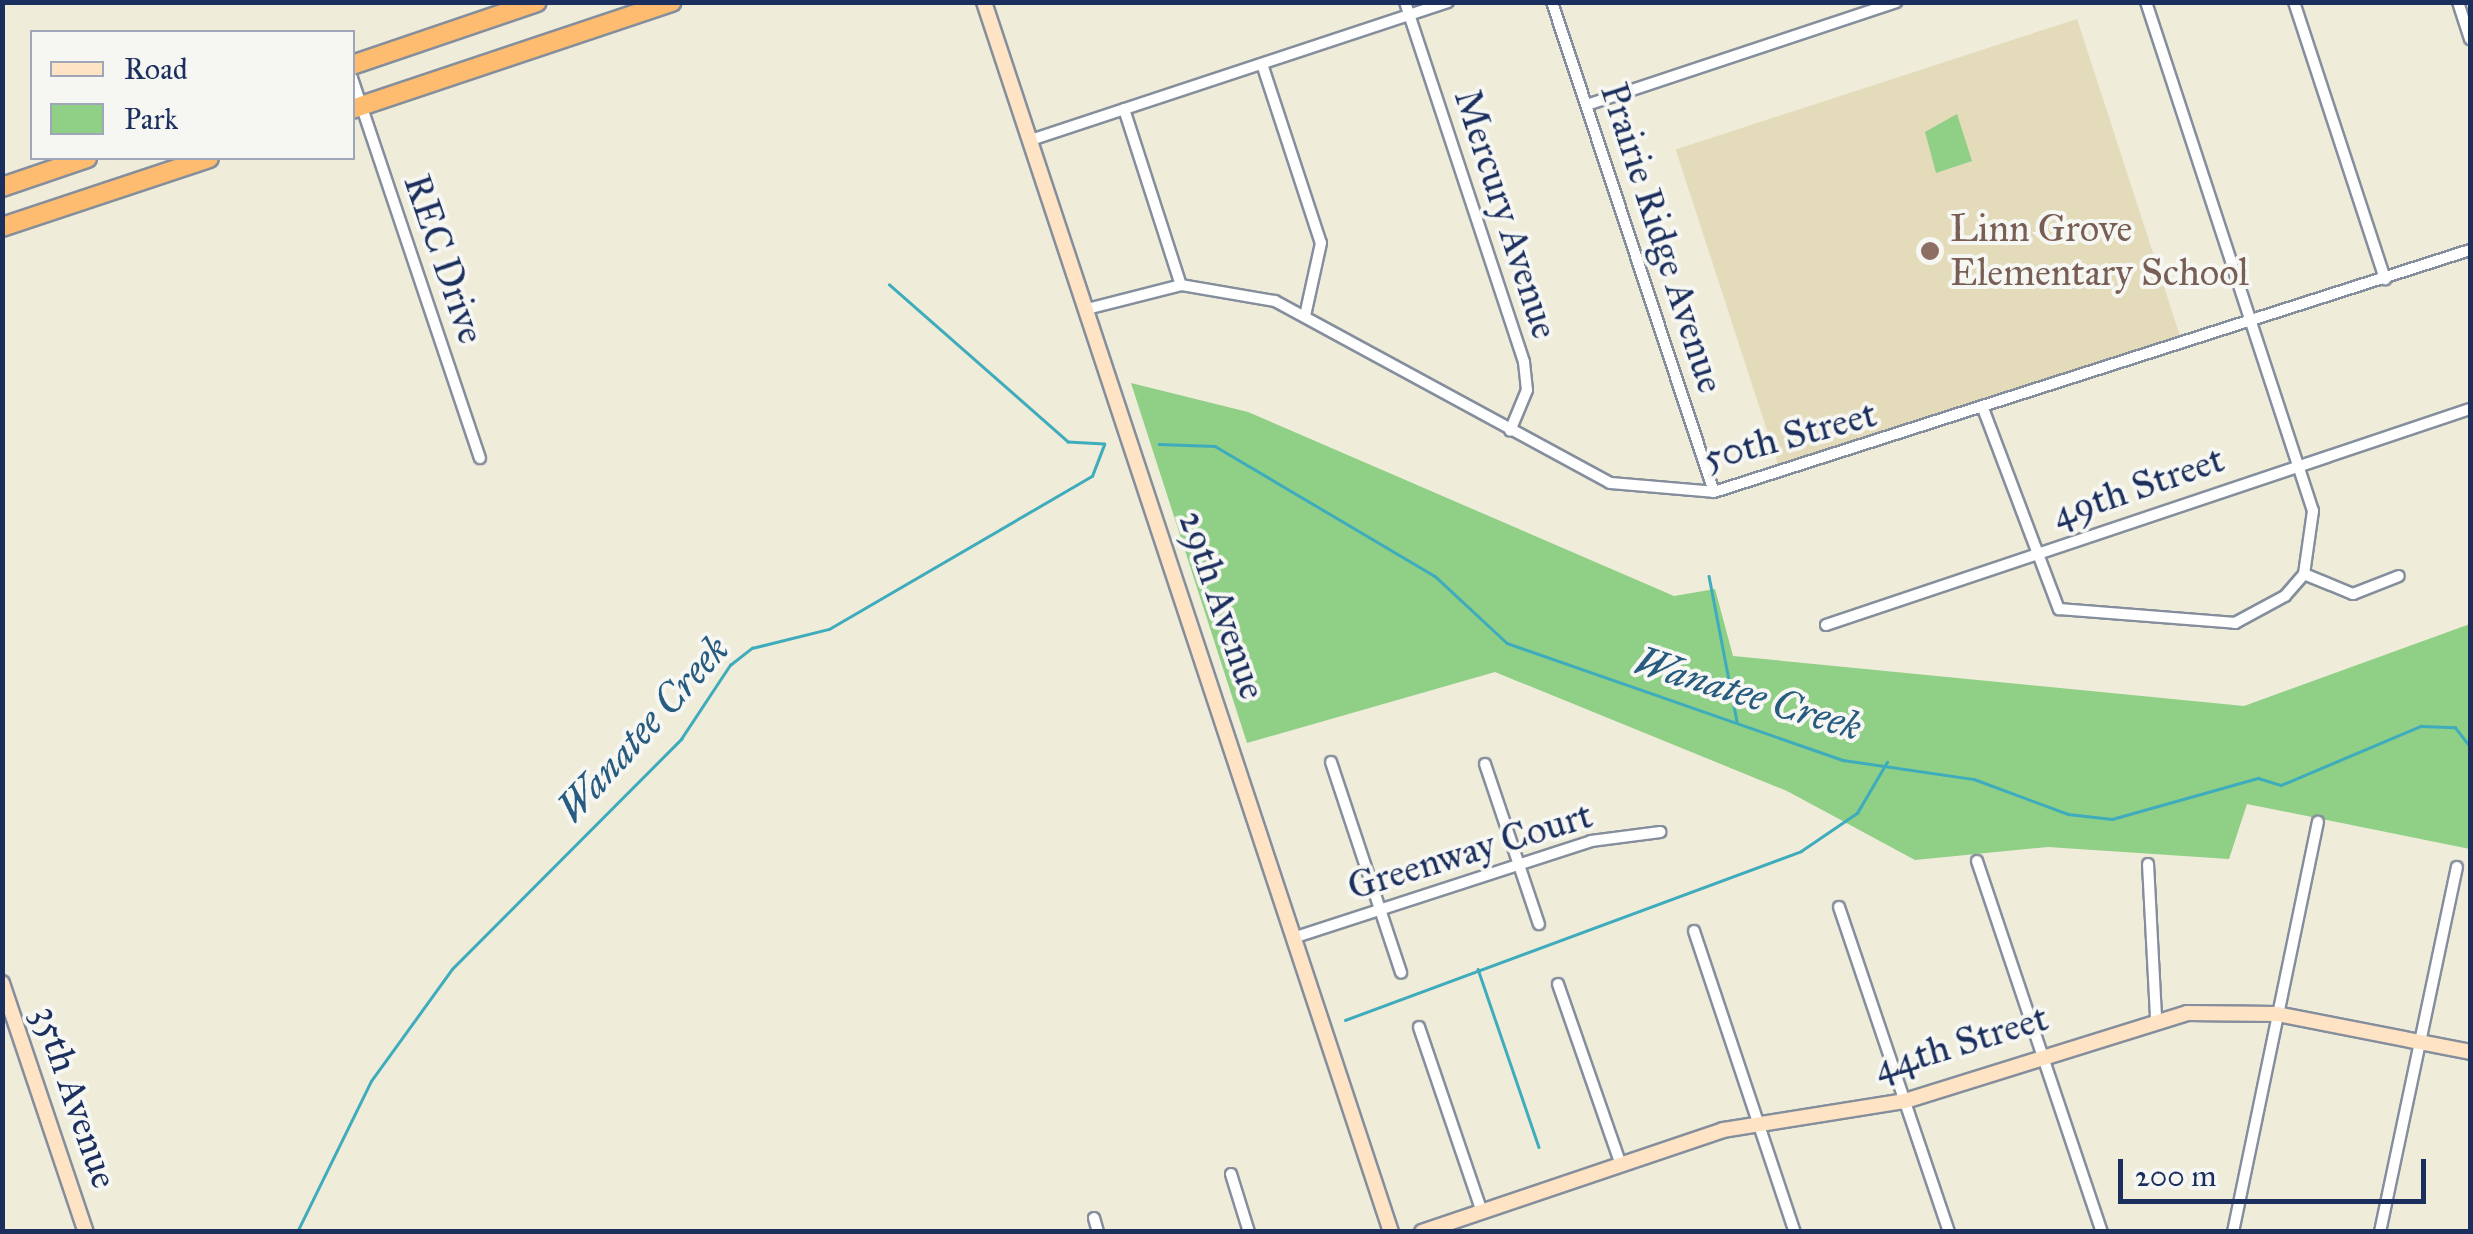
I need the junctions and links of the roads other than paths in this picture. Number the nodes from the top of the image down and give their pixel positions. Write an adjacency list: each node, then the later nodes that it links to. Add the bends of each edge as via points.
1 (537, 2): 13 (highway)
2 (672, 2): 16 (highway)
3 (984, 2): 18 (street, 29th Avenue)
4 (1405, 2): 11 (street, Mercury Avenue)
5 (1448, 2): 11 (street)
6 (1552, 2): 15 (street, Prairie Ridge Avenue)
7 (1896, 2): 15 (street)
8 (2146, 2): 28 (street)
9 (2294, 2): 24 (street)
10 (2458, 2): 12 (street)
11 (1410, 15): 14 (street); 31 (street, Mercury Avenue, via 1524,362 1527,390)
12 (2470, 39)
13 (355, 64)
14 (1262, 64): 17 (street); 27 (street, via 1322,242)
15 (1586, 105): 34 (street, Prairie Ridge Avenue)
16 (357, 108): 32 (street, REC Drive)
17 (1124, 110): 18 (street); 25 (street)
18 (1030, 140): 26 (street, 29th Avenue)
19 (81, 160): 21 (highway)
20 (204, 160): 22 (highway)
21 (2, 187)
22 (2, 228)
23 (2470, 250): 24 (street, 50th Street)
24 (2385, 279): 28 (street, 50th Street)
25 (1181, 284): 26 (street, 50th Street); 27 (street, 50th Street, via 1244,293)
26 (1087, 309): 51 (street, 29th Avenue)
27 (1306, 316): 31 (street, 50th Street)
28 (2251, 324): 29 (street, 50th Street); 33 (street)
29 (1984, 410): 34 (street, 50th Street); 35 (street)
30 (2470, 410): 33 (street, 49th Street)
31 (1510, 430): 34 (street, 50th Street, via 1610,482)
32 (480, 458)
33 (2298, 464): 35 (street, 49th Street); 36 (street, via 2313,511)
34 (1714, 492)
35 (2031, 554): 36 (street, via 2047,597 2074,615 2234,624); 38 (street, 49th Street)
36 (2304, 574): 37 (street, via 2353,594)
37 (2399, 576)
38 (1826, 624)
39 (1331, 762): 48 (street)
40 (1485, 764): 44 (street)
41 (2318, 822): 55 (street)
42 (1660, 832): 44 (street, Greenway Court)
43 (1976, 861): 60 (street)
44 (1518, 863): 48 (street, Greenway Court); 49 (street)
45 (2148, 864): 56 (street)
46 (2457, 867): 58 (street)
47 (1839, 907): 61 (street)
48 (1380, 910): 51 (street, Greenway Court); 52 (street)
49 (1539, 924)
50 (1694, 931): 62 (street)
51 (1299, 936): 70 (street, 29th Avenue)
52 (1401, 973)
53 (2, 983): 67 (street, 35th Avenue)
54 (1558, 984): 63 (street)
55 (2277, 1014): 56 (street, 44th Street); 58 (street, 44th Street); 75 (street)
56 (2156, 1018): 60 (street, 44th Street)
57 (1419, 1027): 65 (street)
58 (2420, 1042): 59 (street, 44th Street); 76 (street)
59 (2470, 1052)
60 (2042, 1054): 61 (street, 44th Street); 74 (street)
61 (1905, 1100): 62 (street, 44th Street); 73 (street)
62 (1758, 1120): 63 (street, 44th Street); 72 (street)
63 (1621, 1164): 65 (street, 44th Street)
64 (1231, 1174): 69 (street)
65 (1482, 1212): 71 (street, 44th Street)
66 (1094, 1218): 68 (street)
67 (86, 1232)
68 (1098, 1232)
69 (1249, 1232)
70 (1391, 1232)
71 (1422, 1232)
72 (1795, 1232)
73 (1949, 1232)
74 (2102, 1232)
75 (2233, 1232)
76 (2380, 1232)

